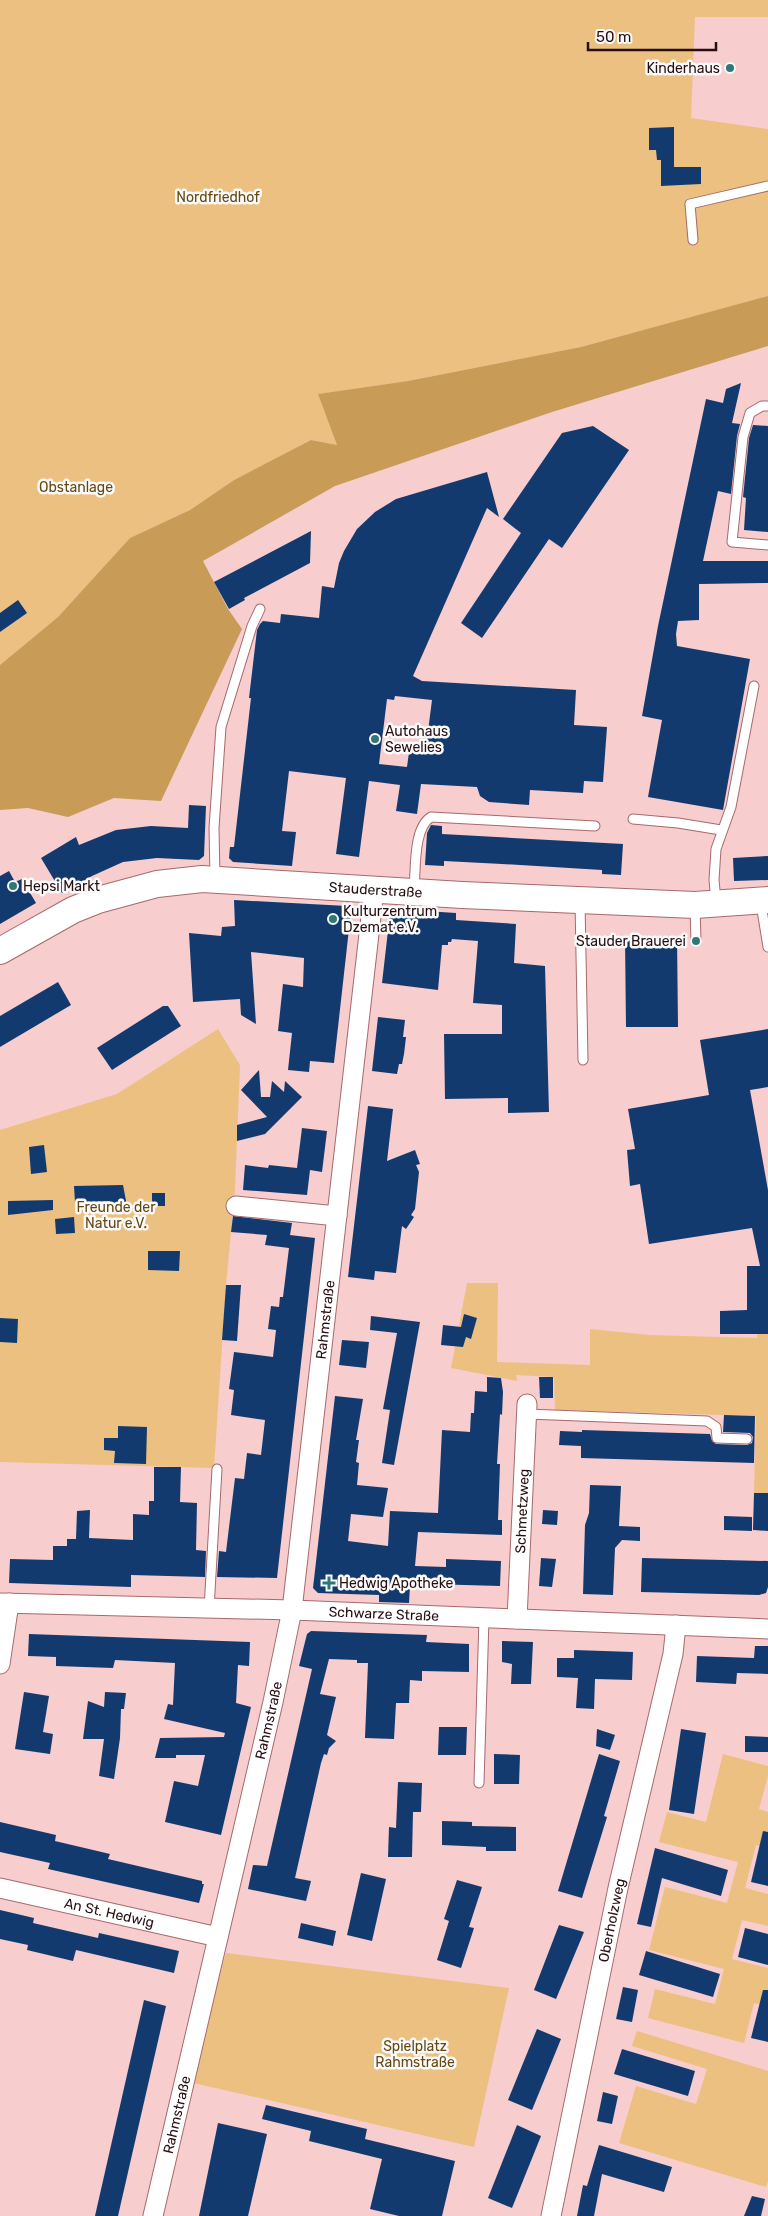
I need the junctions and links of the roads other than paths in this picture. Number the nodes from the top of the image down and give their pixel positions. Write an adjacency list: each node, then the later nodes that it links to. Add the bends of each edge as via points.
1 (768, 186): 2 (lane, via 690,204)
2 (693, 240)
3 (768, 406): 4 (lane, via 750,413 743,437 732,542)
4 (768, 545)
5 (260, 610): 10 (lane, via 252,626 221,727 214,828)
6 (754, 686): 9 (lane, via 732,807)
7 (634, 819): 9 (lane)
8 (595, 826): 12 (lane, via 431,816 425,820 419,833)
9 (722, 830): 15 (lane, via 715,856 714,880)
10 (215, 880): 11 (main road, Stauderstraße); 18 (main road, Stauderstraße, via 202,878 157,884 114,895 73,910)
11 (374, 890): 12 (main road, Stauderstraße); 21 (street, Rahmstraße)
12 (414, 892): 13 (main road, Stauderstraße)
13 (580, 899): 15 (main road, Stauderstraße); 19 (lane)
14 (764, 901): 15 (main road, Stauderstraße); 17 (lane)
15 (705, 904): 16 (lane)
16 (696, 941)
17 (768, 947)
18 (0, 951)
19 (583, 1060)
20 (236, 1206): 21 (street)
21 (337, 1216): 27 (street, Rahmstraße)
22 (527, 1409): 23 (lane, via 707,1421 716,1427 717,1438); 29 (street, Schmetzweg)
23 (747, 1439)
24 (217, 1469): 26 (lane)
25 (5, 1603): 26 (street, Schwarze Straße); 32 (street)
26 (209, 1609): 27 (street, Schwarze Straße)
27 (292, 1610): 28 (street, Schwarze Straße); 35 (street, Rahmstraße)
28 (484, 1618): 29 (street, Schwarze Straße); 33 (lane)
29 (517, 1619): 30 (street, Schwarze Straße)
30 (676, 1625): 31 (street, Schwarze Straße); 37 (street, Oberholzweg, via 673,1654 618,1888)
31 (768, 1628)
32 (0, 1664)
33 (479, 1783)
34 (0, 1888): 35 (street, An St. Hedwig)
35 (218, 1937): 36 (street, Rahmstraße)
36 (153, 2216)
37 (550, 2216)

